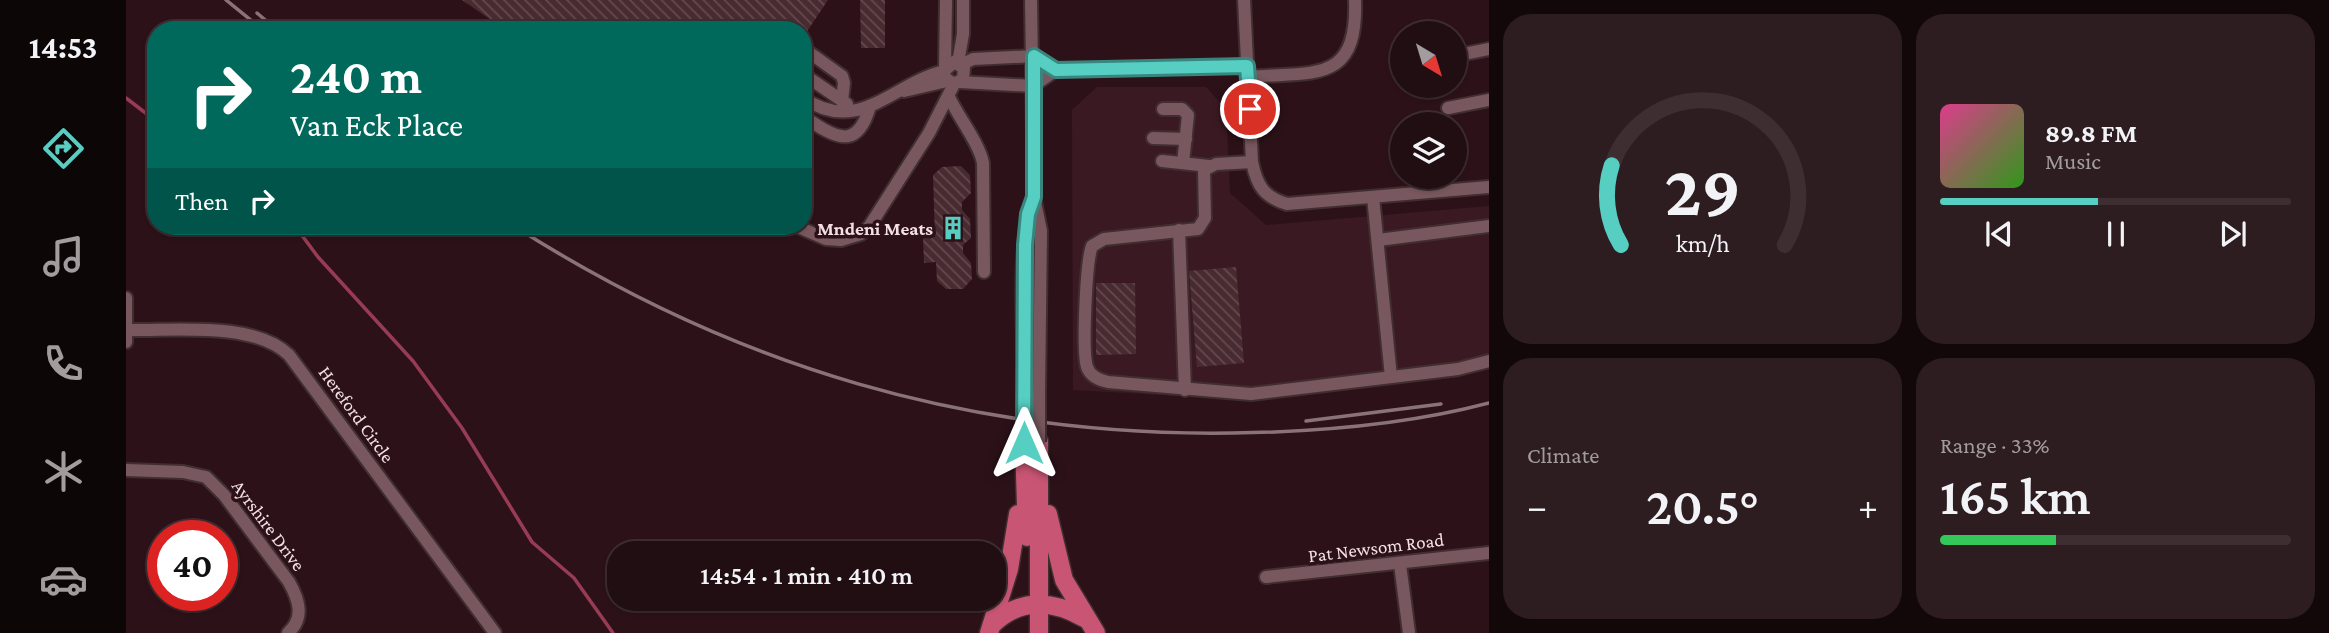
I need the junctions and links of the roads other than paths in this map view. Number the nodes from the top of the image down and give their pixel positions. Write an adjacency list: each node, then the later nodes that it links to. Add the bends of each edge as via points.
1 (946, 0): 13 (street)
2 (963, 0): 10 (street)
3 (1031, 0): 9 (street)
4 (1244, 0): 12 (street)
5 (1355, 0): 12 (street, via 1353,42 1340,61 1320,71)
6 (1489, 49): 7 (street)
7 (1467, 53)
8 (812, 54): 17 (street, via 842,76)
9 (1034, 56): 10 (street, via 973,59); 11 (street); 15 (street)
10 (960, 64): 13 (street); 13 (street, via 965,76)
11 (1056, 70): 12 (street); 15 (street)
12 (1247, 71): 27 (street)
13 (950, 80): 15 (street); 19 (street, via 901,92); 35 (street, via 869,227 841,240); 37 (street, via 966,132 983,163)
14 (812, 81): 17 (street)
15 (1033, 86): 31 (street)
16 (1489, 100): 20 (street)
17 (842, 101): 22 (street)
18 (812, 103): 22 (street, via 832,113)
19 (870, 106): 22 (street); 23 (street, via 861,129 848,137 831,135)
20 (1448, 108)
21 (1163, 109): 25 (street, via 1185,111)
22 (855, 111)
23 (812, 122)
24 (1153, 138): 25 (street)
25 (1186, 139): 28 (street)
26 (1162, 161): 28 (street)
27 (1252, 162): 29 (street); 32 (street, via 1262,190 1287,204)
28 (1183, 163): 29 (street)
29 (1209, 166): 34 (street, via 1202,177 1203,224 1198,229)
30 (1489, 187): 32 (street)
31 (1034, 197): 44 (street, bridge, via 1041,231 1039,393); 44 (street, bridge, via 1025,245 1024,394)
32 (1373, 197): 36 (street)
33 (1489, 226): 36 (street)
34 (1179, 230): 43 (street); 43 (street, via 1104,239 1092,246 1085,345 1087,367 1098,379)
35 (812, 233)
36 (1378, 240): 42 (street)
37 (984, 272)
38 (126, 298): 39 (street)
39 (126, 330): 40 (street); 53 (street, Hereford Circle, via 243,333 277,343)
40 (126, 342)
41 (1489, 361): 42 (street)
42 (1391, 377): 43 (street, via 1251,394)
43 (1185, 390)
44 (1032, 448): 49 (highway); 50 (highway, via 1064,580); 51 (highway, via 1016,536)
45 (126, 470): 52 (street, Ayrshire Drive, via 195,474 215,485 297,597 298,621)
46 (1489, 553): 47 (street, Pat Newsom Road)
47 (1400, 564): 48 (street, Pat Newsom Road); 57 (street)
48 (1266, 577)
49 (1035, 603): 50 (highway, via 1070,610); 51 (highway, via 1006,611); 54 (highway); 55 (highway)
50 (1084, 618): 56 (highway)
51 (991, 628)
52 (288, 633)
53 (495, 633)
54 (1028, 633)
55 (1039, 633)
56 (1096, 633)
57 (1409, 633)

